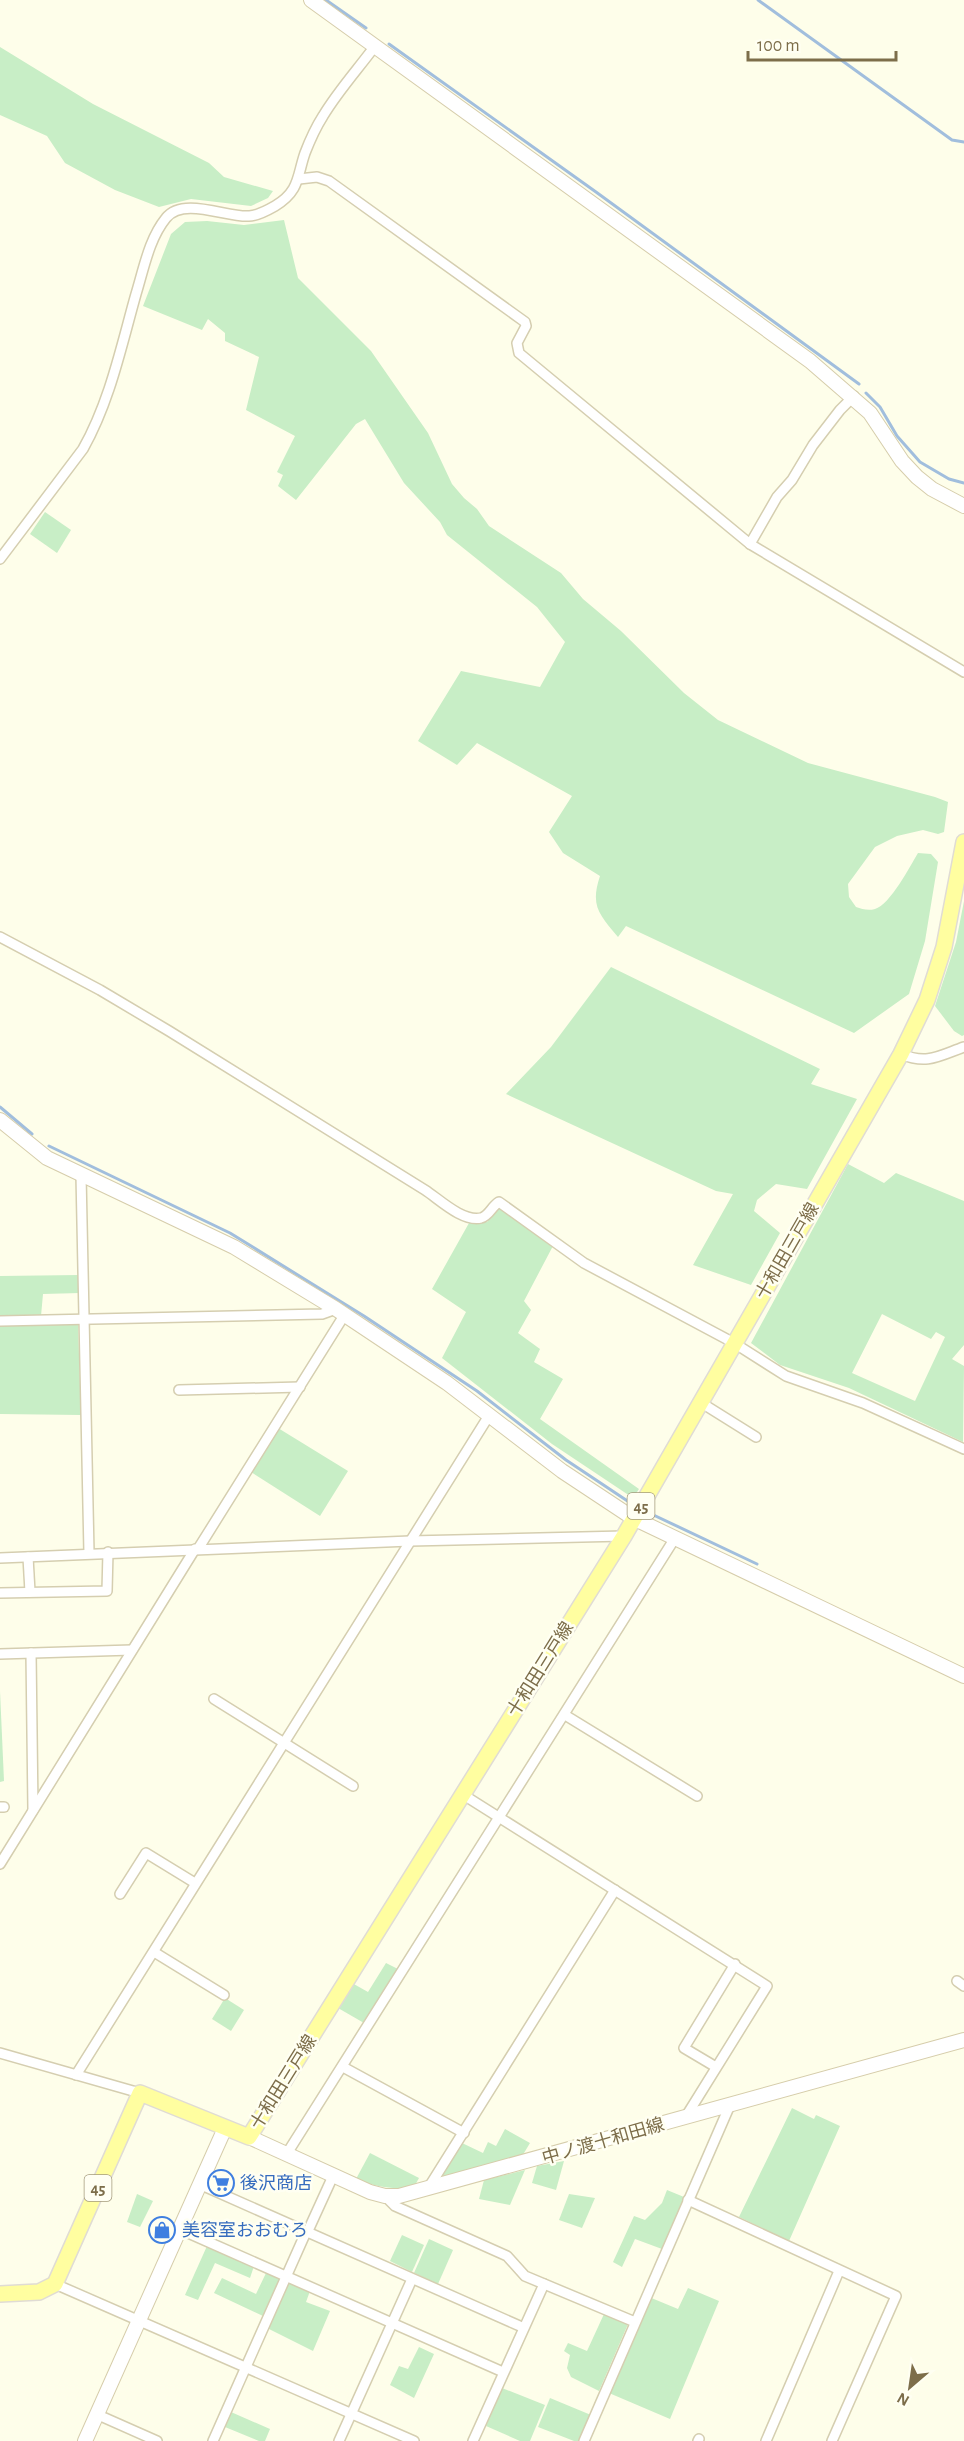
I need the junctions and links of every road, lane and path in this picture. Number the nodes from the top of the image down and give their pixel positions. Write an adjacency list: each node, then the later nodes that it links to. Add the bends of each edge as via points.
1 (311, 0): 2 (street)
2 (375, 46): 3 (street, via 324,114 305,154); 4 (street)
3 (299, 179): 6 (street, via 317,177 329,181 525,322 517,343 519,353); 7 (street, via 276,206 249,216 193,208 168,214 151,244 106,400 92,433)
4 (854, 396): 5 (street, via 916,477); 6 (street, via 813,445)
5 (964, 506)
6 (750, 544): 8 (street)
7 (0, 559)
8 (964, 672)
9 (964, 842): 12 (main road, 十和田三戸線 / 45, via 944,947 927,1000)
10 (0, 937): 18 (street, via 169,1031 456,1211 481,1218 499,1202 584,1263)
11 (964, 1047): 12 (street, via 924,1061)
12 (901, 1054): 18 (main road, 十和田三戸線 / 45)
13 (0, 1120): 14 (street, via 47,1158)
14 (81, 1175): 15 (street, via 234,1247); 16 (street)
15 (340, 1312): 16 (street); 19 (street); 22 (street)
16 (83, 1318): 17 (street); 31 (street)
17 (0, 1321)
18 (734, 1343): 21 (main road, 十和田三戸線 / 45); 24 (street, via 786,1376 863,1403)
19 (300, 1387): 20 (street); 29 (street)
20 (179, 1390)
21 (700, 1402): 23 (street); 25 (main road, 十和田三戸線 / 45)
22 (490, 1414): 25 (street, via 562,1471); 28 (street)
23 (756, 1437)
24 (964, 1449)
25 (633, 1518): 26 (main road, 十和田三戸線 / 45); 27 (street)
26 (624, 1536): 28 (street); 44 (main road, 十和田三戸線 / 45)
27 (675, 1538): 39 (street); 41 (street)
28 (410, 1541): 29 (street); 42 (street)
29 (197, 1549): 30 (street); 36 (street)
30 (108, 1552): 31 (street); 34 (street, via 107,1591)
31 (88, 1553): 32 (street)
32 (28, 1557): 33 (street); 34 (street)
33 (0, 1558)
34 (30, 1592): 35 (street)
35 (0, 1593)
36 (132, 1650): 37 (street); 46 (street)
37 (31, 1653): 38 (street); 46 (street)
38 (0, 1654)
39 (964, 1676)
40 (214, 1699): 42 (street)
41 (565, 1715): 45 (street); 47 (street)
42 (284, 1744): 43 (street); 49 (street)
43 (353, 1786)
44 (462, 1794): 47 (street); 65 (main road, 十和田三戸線 / 45)
45 (697, 1796)
46 (33, 1810): 48 (street)
47 (500, 1818): 50 (street); 57 (street)
48 (0, 1864)
49 (195, 1883): 51 (street, via 146,1853); 52 (street)
50 (615, 1890): 53 (street); 64 (street)
51 (120, 1894)
52 (154, 1952): 54 (street); 59 (street)
53 (735, 1964): 58 (street, via 767,1986); 58 (street, via 684,2048)
54 (224, 1995)
55 (964, 2040): 61 (street, 中ノ渡十和田線)
56 (0, 2053): 59 (street)
57 (344, 2067): 64 (street); 66 (street)
58 (716, 2067): 62 (street)
59 (76, 2075): 60 (street)
60 (140, 2092): 63 (main road, 十和田三戸線); 77 (main road, 45)
61 (730, 2105): 62 (street, 中ノ渡十和田線); 71 (street)
62 (685, 2118): 69 (street, 中ノ渡十和田線)
63 (225, 2128): 65 (main road, 十和田三戸線); 68 (street)
64 (464, 2133): 69 (street)
65 (249, 2137): 66 (street, 中ノ渡十和田線)
66 (286, 2155): 67 (street, 中ノ渡十和田線)
67 (333, 2176): 70 (street, 中ノ渡十和田線); 73 (street)
68 (200, 2184): 72 (street); 73 (street)
69 (427, 2190): 70 (street, 中ノ渡十和田線)
70 (385, 2196): 78 (street, via 394,2206 507,2256 525,2276)
71 (688, 2200): 74 (street); 81 (street)
72 (179, 2229): 75 (street); 80 (street)
73 (307, 2233): 75 (street); 76 (street)
74 (839, 2271): 95 (street); 96 (street, via 896,2296)
75 (285, 2276): 82 (street); 84 (street)
76 (412, 2278): 82 (street); 83 (street)
77 (55, 2284): 79 (main road, via 39,2292); 80 (street)
78 (544, 2284): 81 (street); 83 (street)
79 (0, 2294)
80 (138, 2320): 84 (street); 86 (street)
81 (635, 2322): 94 (street)
82 (392, 2324): 85 (street); 87 (street)
83 (522, 2327): 85 (street)
84 (245, 2368): 87 (street); 90 (street)
85 (503, 2372): 93 (street)
86 (96, 2414): 88 (street); 89 (street)
87 (351, 2414): 91 (street); 92 (street)
88 (85, 2441)
89 (157, 2441)
90 (213, 2441)
91 (339, 2441)
92 (414, 2441)
93 (472, 2441)
94 (584, 2441)
95 (766, 2441)
96 (832, 2441)

